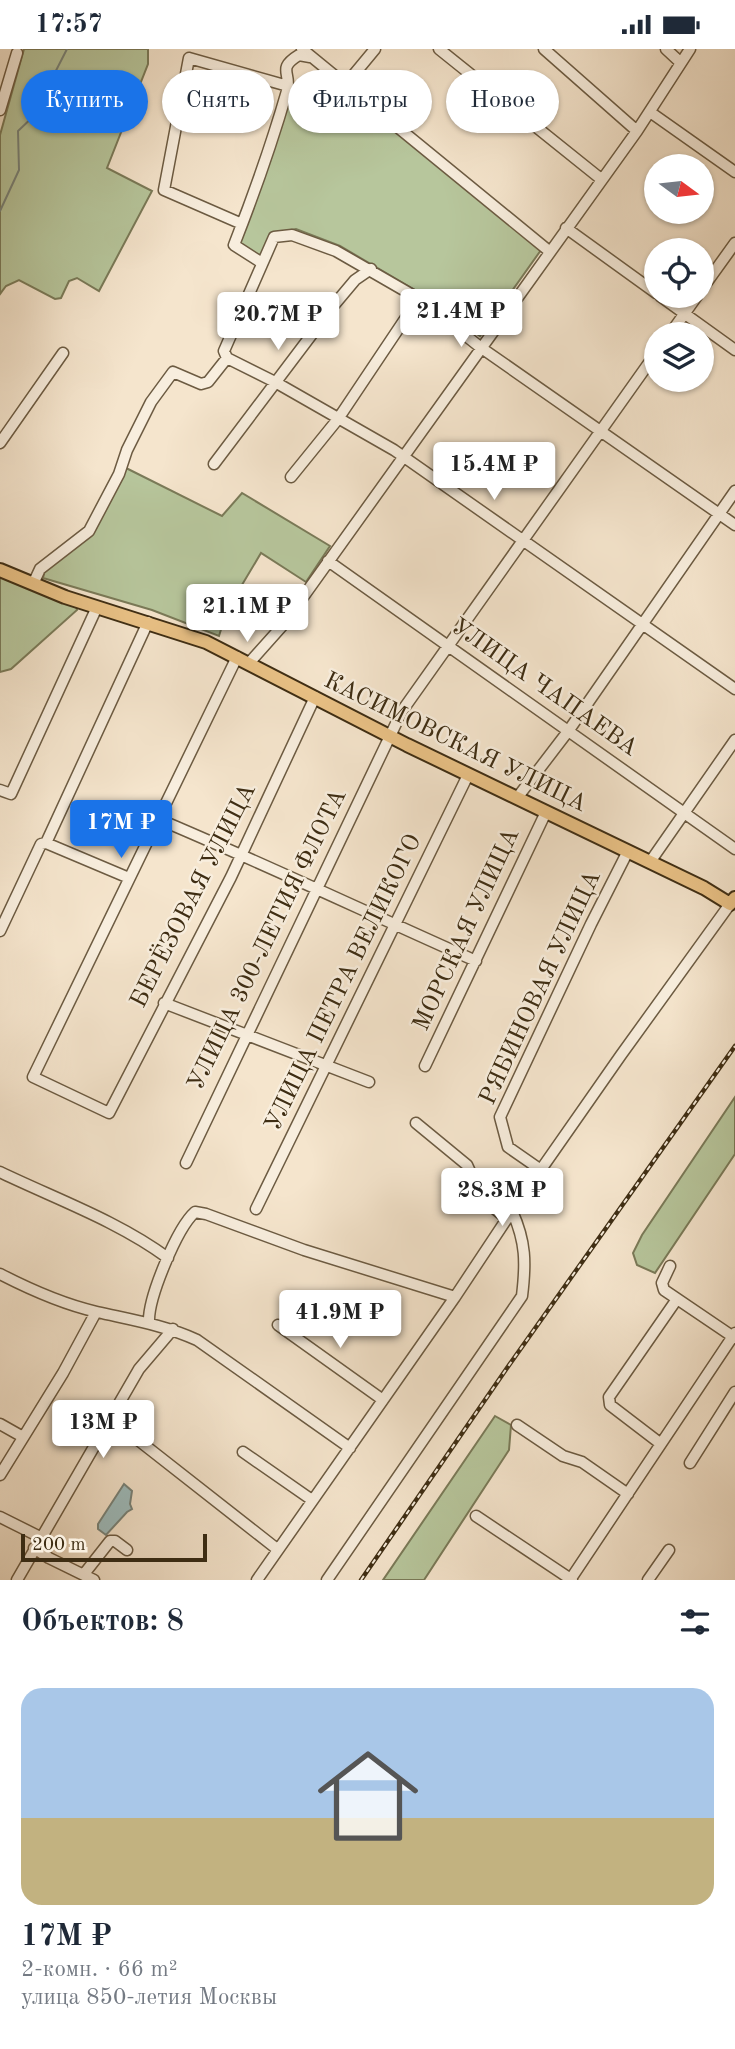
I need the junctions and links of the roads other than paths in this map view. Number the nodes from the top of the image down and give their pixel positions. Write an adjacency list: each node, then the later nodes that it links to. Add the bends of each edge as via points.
1 (302, 49): 9 (street)
2 (375, 49): 12 (street)
3 (439, 49): 19 (street)
4 (544, 49): 16 (street)
5 (666, 49): 10 (street)
6 (690, 49): 10 (street)
7 (17, 53): 14 (street)
8 (190, 54): 13 (street); 20 (street, via 164,190)
9 (313, 58): 11 (street); 13 (street, via 299,55 289,61 284,72)
10 (681, 63): 15 (street)
11 (328, 70)
12 (358, 70)
13 (288, 86): 20 (street)
14 (0, 110)
15 (650, 111): 16 (street); 18 (street)
16 (637, 131): 19 (street)
17 (403, 133): 23 (street)
18 (735, 172)
19 (601, 180): 21 (street)
20 (242, 224): 24 (street, via 234,245)
21 (566, 227): 23 (street); 27 (street)
22 (735, 243): 26 (street)
23 (550, 251): 33 (street)
24 (262, 263): 25 (street, via 274,237 292,235); 36 (street, via 224,351)
25 (371, 269): 28 (street); 38 (street, via 334,305)
26 (714, 272)
27 (644, 284)
28 (421, 300): 33 (street); 39 (street)
29 (678, 308): 31 (street)
30 (689, 308): 31 (street)
31 (685, 313): 32 (street); 34 (street)
32 (679, 322)
33 (481, 347): 40 (street); 42 (street)
34 (735, 349)
35 (63, 353): 41 (street)
36 (227, 358): 38 (street); 51 (street, via 208,382 201,384 173,372 151,402 89,531 40,569)
37 (644, 370): 40 (street, УЛИЦА 300-ЛЕТИЯ ФЛОТА)
38 (275, 382): 39 (street); 43 (street)
39 (338, 419): 42 (street); 44 (street)
40 (601, 430): 46 (street); 48 (street, УЛИЦА 300-ЛЕТИЯ ФЛОТА)
41 (0, 443)
42 (402, 457): 48 (street); 49 (street)
43 (214, 464)
44 (291, 477)
45 (735, 491): 46 (street)
46 (718, 513): 47 (street); 54 (street)
47 (735, 525)
48 (523, 541): 54 (street); 55 (street, УЛИЦА 300-ЛЕТИЯ ФЛОТА)
49 (328, 561): 55 (street, УЛИЦА ЧАПАЕВА); 56 (street, via 283,625)
50 (0, 570): 51 (main road, КАСИМОВСКАЯ УЛИЦА)
51 (33, 584): 52 (main road, КАСИМОВСКАЯ УЛИЦА)
52 (97, 607): 53 (main road, КАСИМОВСКАЯ УЛИЦА); 63 (street, via 11,794)
53 (148, 622): 56 (main road, КАСИМОВСКАЯ УЛИЦА); 68 (street)
54 (642, 625): 57 (street); 59 (street)
55 (448, 645): 59 (street, УЛИЦА ЧАПАЕВА); 60 (street, УЛИЦА 300-ЛЕТИЯ ФЛОТА)
56 (243, 660): 58 (main road, КАСИМОВСКАЯ УЛИЦА); 67 (street)
57 (735, 689)
58 (315, 697): 60 (main road, КАСИМОВСКАЯ УЛИЦА); 71 (street, БЕРЁЗОВАЯ УЛИЦА)
59 (569, 730): 64 (street); 66 (street, УЛИЦА ЧАПАЕВА)
60 (389, 736): 62 (main road, КАСИМОВСКАЯ УЛИЦА); 74 (street, УЛИЦА 300-ЛЕТИЯ ФЛОТА)
61 (735, 740): 66 (street)
62 (468, 775): 64 (main road, КАСИМОВСКАЯ УЛИЦА); 76 (street, УЛИЦА ПЕТРА ВЕЛИКОГО)
63 (0, 790)
64 (517, 798): 65 (main road, КАСИМОВСКАЯ УЛИЦА)
65 (546, 812): 70 (main road, КАСИМОВСКАЯ УЛИЦА); 78 (street, МОРСКАЯ УЛИЦА)
66 (683, 813): 69 (street, УЛИЦА ЧАПАЕВА); 72 (street)
67 (158, 819): 71 (street); 73 (street)
68 (46, 843): 73 (street); 77 (street, via 41,844)
69 (735, 849)
70 (628, 851): 72 (main road, КАСИМОВСКАЯ УЛИЦА); 86 (street, РЯБИНОВАЯ УЛИЦА, via 500,1117 508,1147)
71 (242, 854): 74 (street); 79 (street, БЕРЁЗОВАЯ УЛИЦА)
72 (650, 862): 75 (main road, КАСИМОВСКАЯ УЛИЦА)
73 (129, 879): 79 (street, БЕРЁЗОВАЯ УЛИЦА, via 33,1077 109,1113)
74 (317, 889): 76 (street); 80 (street, УЛИЦА 300-ЛЕТИЯ ФЛОТА)
75 (733, 901): 86 (street)
76 (395, 926): 78 (street); 81 (street, УЛИЦА ПЕТРА ВЕЛИКОГО)
77 (0, 931)
78 (476, 961): 82 (street, МОРСКАЯ УЛИЦА)
79 (164, 1003): 80 (street)
80 (247, 1035): 81 (street); 85 (street, УЛИЦА 300-ЛЕТИЯ ФЛОТА)
81 (327, 1064): 83 (street); 88 (street, УЛИЦА ПЕТРА ВЕЛИКОГО)
82 (425, 1066)
83 (369, 1082)
84 (416, 1123): 89 (street, via 467,1165 482,1198)
85 (186, 1163)
86 (541, 1170): 89 (street)
87 (0, 1172): 90 (street, via 126,1231)
88 (256, 1209)
89 (509, 1215): 93 (street); 124 (street, via 523,1235 522,1296)
90 (168, 1258): 93 (street, via 191,1215 198,1212); 96 (street)
91 (670, 1266): 94 (street, via 662,1283)
92 (0, 1273): 95 (street, via 41,1295)
93 (455, 1297): 101 (street)
94 (677, 1299): 99 (street); 106 (street, via 609,1397 610,1405)
95 (96, 1312): 96 (street); 105 (street)
96 (149, 1322): 98 (street)
97 (278, 1325): 101 (street)
98 (173, 1329): 102 (street, via 139,1369); 107 (street, via 197,1340)
99 (734, 1336): 106 (street)
100 (735, 1392): 109 (street)
101 (383, 1401): 107 (street)
102 (110, 1417): 115 (street); 117 (street)
103 (0, 1424): 105 (street)
104 (517, 1425): 111 (street)
105 (23, 1437): 110 (street)
106 (661, 1444): 111 (street)
107 (349, 1448): 112 (street)
108 (243, 1452): 112 (street)
109 (690, 1463)
110 (0, 1475)
111 (628, 1494): 125 (street)
112 (312, 1500): 117 (street)
113 (476, 1516): 125 (street)
114 (0, 1517): 115 (street)
115 (40, 1537): 116 (street)
116 (34, 1548): 120 (street); 121 (street)
117 (277, 1549): 123 (street)
118 (127, 1550): 120 (street, via 110,1541)
119 (669, 1550): 126 (street)
120 (84, 1574): 122 (street)
121 (17, 1580)
122 (94, 1580)
123 (257, 1580)
124 (327, 1580)
125 (571, 1580)
126 (648, 1580)

